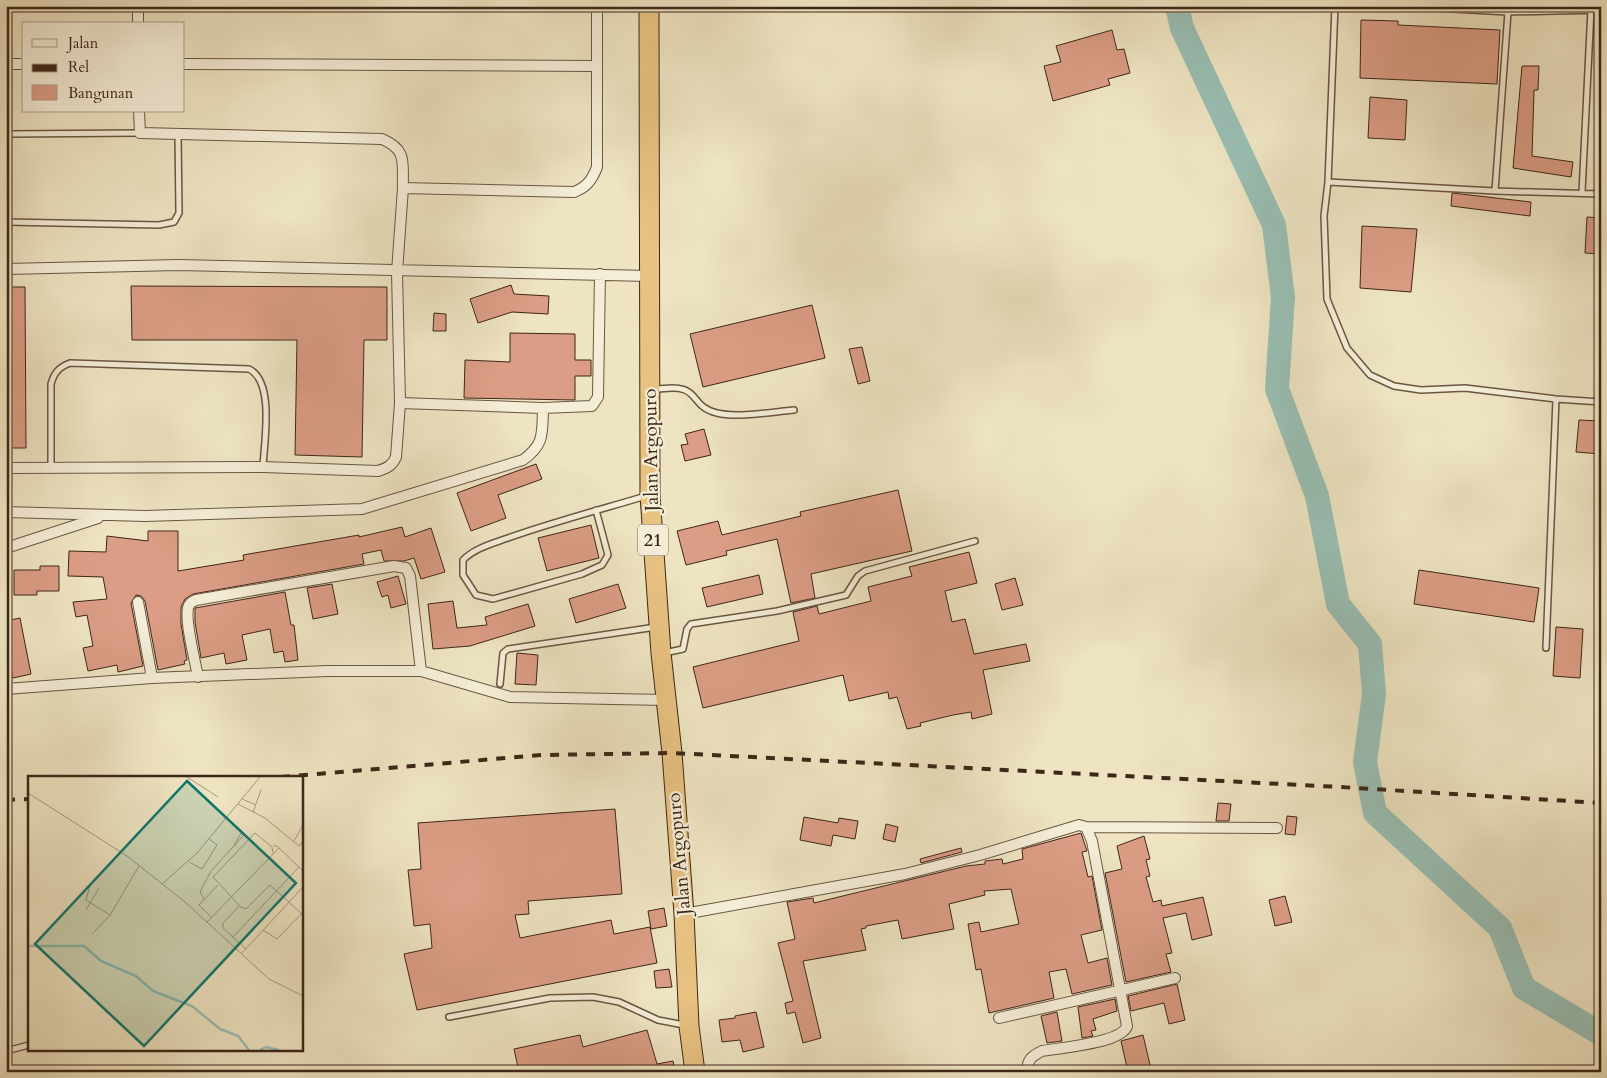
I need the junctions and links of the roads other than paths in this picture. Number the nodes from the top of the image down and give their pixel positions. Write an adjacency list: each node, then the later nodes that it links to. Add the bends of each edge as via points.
1 (138, 6): 9 (street)
2 (597, 6): 13 (street)
3 (649, 6): 27 (highway, Jalan Argopuro / 21)
4 (1335, 6): 18 (lane)
5 (1398, 6): 8 (lane)
6 (1591, 9): 7 (lane); 8 (lane); 21 (lane)
7 (1601, 10)
8 (1508, 12): 20 (lane)
9 (138, 22)
10 (6, 64): 11 (street)
11 (22, 64)
12 (185, 64): 13 (street)
13 (598, 66): 19 (street, via 597,167 585,188 574,192)
14 (139, 112): 15 (street)
15 (140, 133): 16 (street); 17 (lane)
16 (178, 133): 19 (street, via 382,138 402,153); 23 (lane, via 179,213 174,222)
17 (6, 134)
18 (1328, 182): 20 (lane); 29 (lane, via 1324,216 1327,299 1347,348 1370,375 1394,386 1421,390 1465,388)
19 (403, 188): 25 (street)
20 (1495, 191): 21 (lane)
21 (1582, 192): 22 (lane)
22 (1601, 194)
23 (6, 222)
24 (6, 269): 25 (street, via 179,265)
25 (398, 272): 26 (street); 31 (street)
26 (600, 274): 27 (street); 32 (street, via 596,402 586,408)
27 (649, 276): 28 (highway, Jalan Argopuro / 21)
28 (650, 391): 33 (lane, via 684,388 694,394 706,409 724,415); 37 (highway, Jalan Argopuro / 21)
29 (1556, 399): 30 (lane); 45 (lane)
30 (1601, 402)
31 (400, 403): 32 (street); 35 (street, via 396,457 386,469)
32 (543, 408): 40 (street, via 542,440 523,460 362,509)
33 (794, 410)
34 (6, 468): 36 (street)
35 (263, 468): 36 (street); 36 (lane, via 265,394 262,381 250,369 70,363 62,366 51,384)
36 (51, 469)
37 (650, 495): 38 (lane); 44 (highway, Jalan Argopuro / 21)
38 (596, 510): 38 (lane, via 472,551 463,560 463,574 476,595 493,599 582,574 602,565 608,555)
39 (6, 512): 40 (street)
40 (103, 516): 42 (street)
41 (975, 541): 46 (lane, via 864,571 846,595 777,611 691,624 683,649)
42 (6, 548)
43 (138, 602): 49 (street)
44 (659, 627): 46 (highway, Jalan Argopuro / 21); 50 (lane, via 508,649 504,653)
45 (1546, 648)
46 (661, 653): 52 (highway, Jalan Argopuro / 21)
47 (421, 671): 48 (street, via 327,671); 48 (street, via 410,576 406,568 394,566 190,602 189,620); 52 (street, via 510,697)
48 (198, 677): 49 (street)
49 (152, 678): 51 (street)
50 (500, 684)
51 (6, 689)
52 (666, 700): 55 (highway, Jalan Argopuro / 21)
53 (1086, 827): 54 (street); 55 (street, via 1079,825 905,874); 57 (street, via 1092,841)
54 (1278, 828)
55 (684, 914): 60 (highway, Jalan Argopuro / 21)
56 (1175, 978): 57 (street)
57 (1120, 991): 59 (street); 64 (street, via 1126,1031 1108,1040 1042,1051 1033,1055)
58 (449, 1017): 60 (lane, via 550,998 594,997 619,1002 658,1020)
59 (999, 1018)
60 (690, 1026): 63 (highway, Jalan Argopuro / 21)
61 (28, 1044): 62 (lane)
62 (6, 1051)
63 (695, 1072)
64 (1028, 1072)

